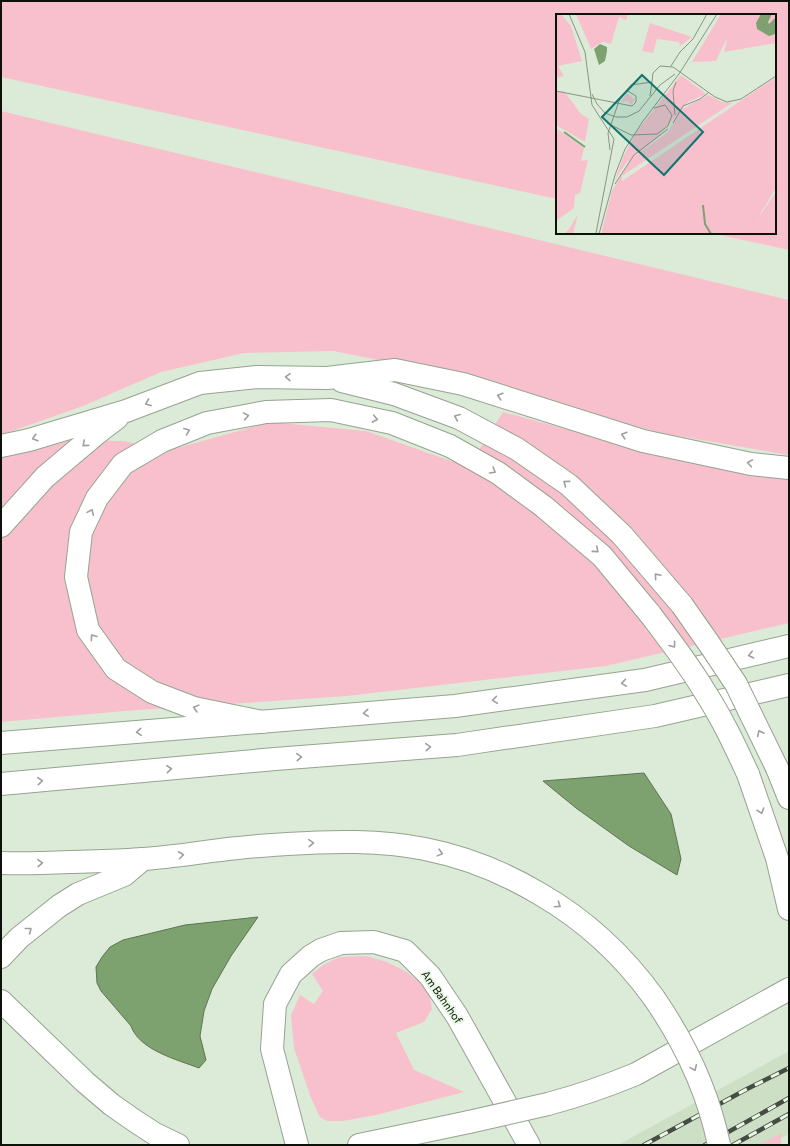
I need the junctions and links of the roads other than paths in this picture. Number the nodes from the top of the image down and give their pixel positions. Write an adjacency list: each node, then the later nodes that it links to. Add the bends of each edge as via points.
1 (327, 378): 2 (main road, one-way to 2, via 257,377 200,384); 4 (main road, one-way to 1, via 751,464 643,441 462,384 395,370); 11 (main road, one-way to 1, bridge, via 736,684 682,605 622,535 569,485 517,449 459,418 394,394)
2 (126, 411): 3 (main road, one-way to 3); 5 (main road, one-way to 5, via 45,477)
3 (1, 446)
4 (789, 468)
5 (1, 526)
6 (789, 646): 8 (main road, one-way to 8, via 646,680 455,706)
7 (789, 685): 10 (main road, one-way to 7, via 457,745 655,716)
8 (262, 722): 9 (main road, one-way to 9); 14 (main road, one-way to 14, bridge, via 194,708 152,692 116,669 88,630 76,577 81,532 97,498 123,464 162,441 207,423 266,412 331,410 392,423 450,446 498,473 544,506 602,556 650,614 683,658 729,733 748,774 778,858)
9 (1, 743)
10 (1, 784)
11 (789, 798)
12 (143, 859): 13 (main road, one-way to 12); 15 (main road, one-way to 12, via 59,906 78,894 124,874); 22 (main road, one-way to 22, bridge, via 239,847 316,842 386,843 459,858 524,884 584,923 624,960 642,981 674,1028 694,1067 708,1102)
13 (1, 864)
14 (789, 909)
15 (1, 957)
16 (789, 989): 20 (main road, bridge, via 636,1074 588,1093)
17 (1, 1001): 18 (main road, via 112,1105 135,1122)
18 (178, 1145)
19 (297, 1145): 21 (main road, Am Bahnhof, via 272,1049 275,1004 291,974 311,956 341,943 374,942 405,951 430,976 457,1016)
20 (359, 1145)
21 (529, 1145)
22 (718, 1145)

